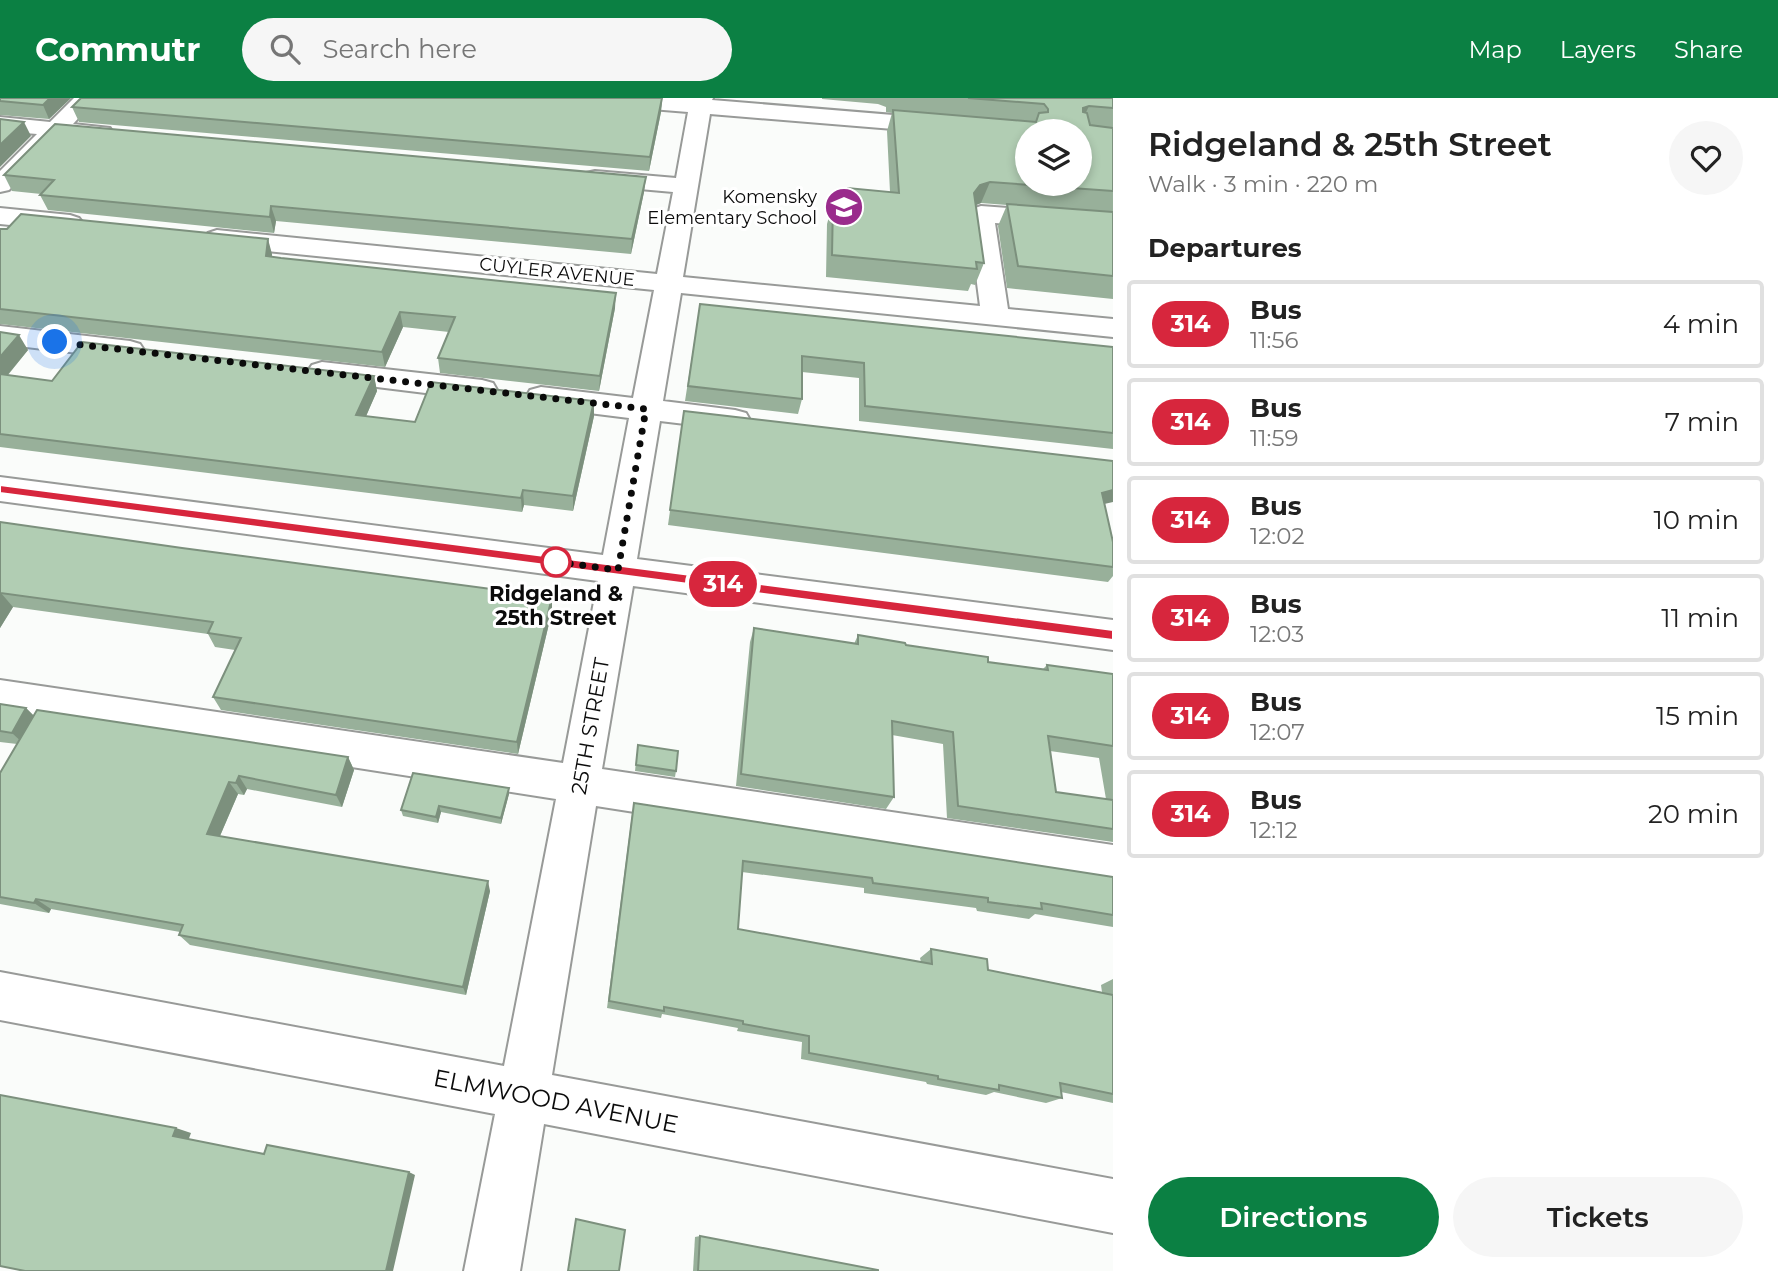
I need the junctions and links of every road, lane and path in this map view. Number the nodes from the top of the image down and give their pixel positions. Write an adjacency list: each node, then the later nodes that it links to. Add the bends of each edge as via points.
1 (86, 98): 5 (street)
2 (603, 98): 3 (street)
3 (701, 102): 6 (street); 10 (street, 25TH STREET)
4 (0, 124): 5 (street)
5 (56, 129): 7 (street); 9 (street)
6 (1015, 132)
7 (125, 135)
8 (569, 175): 10 (street)
9 (0, 186)
10 (687, 186): 15 (street, 25TH STREET)
11 (0, 216): 13 (street)
12 (1113, 224): 16 (street, via 981,214)
13 (96, 226)
14 (192, 235): 15 (street, CUYLER AVENUE)
15 (669, 284): 16 (street, CUYLER AVENUE); 21 (street, 25TH STREET)
16 (995, 316): 17 (street, CUYLER AVENUE)
17 (1113, 328)
18 (0, 335): 19 (street)
19 (151, 353)
20 (289, 368): 21 (street)
21 (646, 409): 22 (street); 24 (street, 25TH STREET)
22 (760, 422)
23 (0, 489): 24 (street)
24 (618, 570): 25 (street); 27 (street, 25TH STREET)
25 (1113, 635)
26 (0, 696): 27 (street)
27 (579, 785): 28 (street); 30 (street, 25TH STREET)
28 (1113, 866)
29 (0, 996): 30 (street, ELMWOOD AVENUE)
30 (524, 1095): 31 (street, ELMWOOD AVENUE); 32 (street, 25TH STREET)
31 (1113, 1206)
32 (492, 1271)

